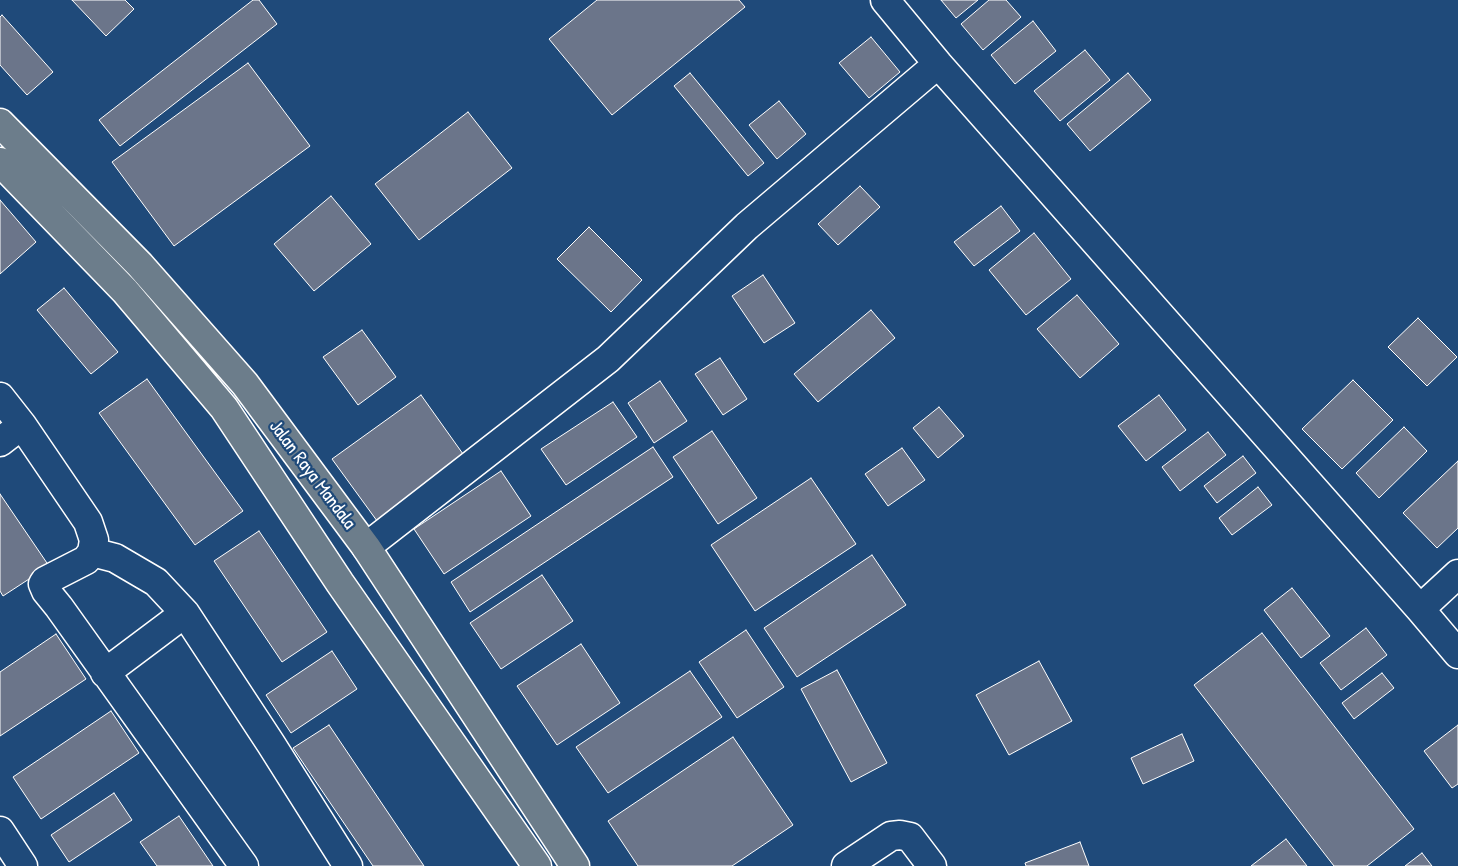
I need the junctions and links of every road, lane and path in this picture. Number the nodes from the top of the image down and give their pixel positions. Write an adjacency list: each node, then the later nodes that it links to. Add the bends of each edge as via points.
1 (886, 0): 2 (street)
2 (938, 64): 8 (street, via 747,226 608,359); 11 (street)
3 (0, 123): 8 (highway, Jalan Raya Mandala, via 140,265 245,384)
4 (0, 162): 16 (highway, Jalan Raya Mandala, via 126,291 224,408)
5 (0, 398): 6 (street)
6 (22, 425): 7 (street); 9 (street, via 88,522 94,540)
7 (0, 442)
8 (366, 548): 15 (highway, Jalan Raya Mandala)
9 (92, 552): 12 (street, via 115,558 156,582); 14 (street, via 86,560 43,584)
10 (1458, 574): 11 (street)
11 (1420, 609): 13 (street)
12 (185, 613): 14 (street); 20 (street)
13 (1458, 654)
14 (105, 672): 19 (street)
15 (461, 692): 16 (highway); 22 (highway, Jalan Raya Mandala)
16 (432, 715): 21 (highway, Jalan Raya Mandala)
17 (0, 831): 18 (street)
18 (23, 866)
19 (244, 866)
20 (348, 866)
21 (537, 866)
22 (575, 866)
23 (846, 866): 24 (street, via 891,836 900,835 910,837)
24 (932, 866)

